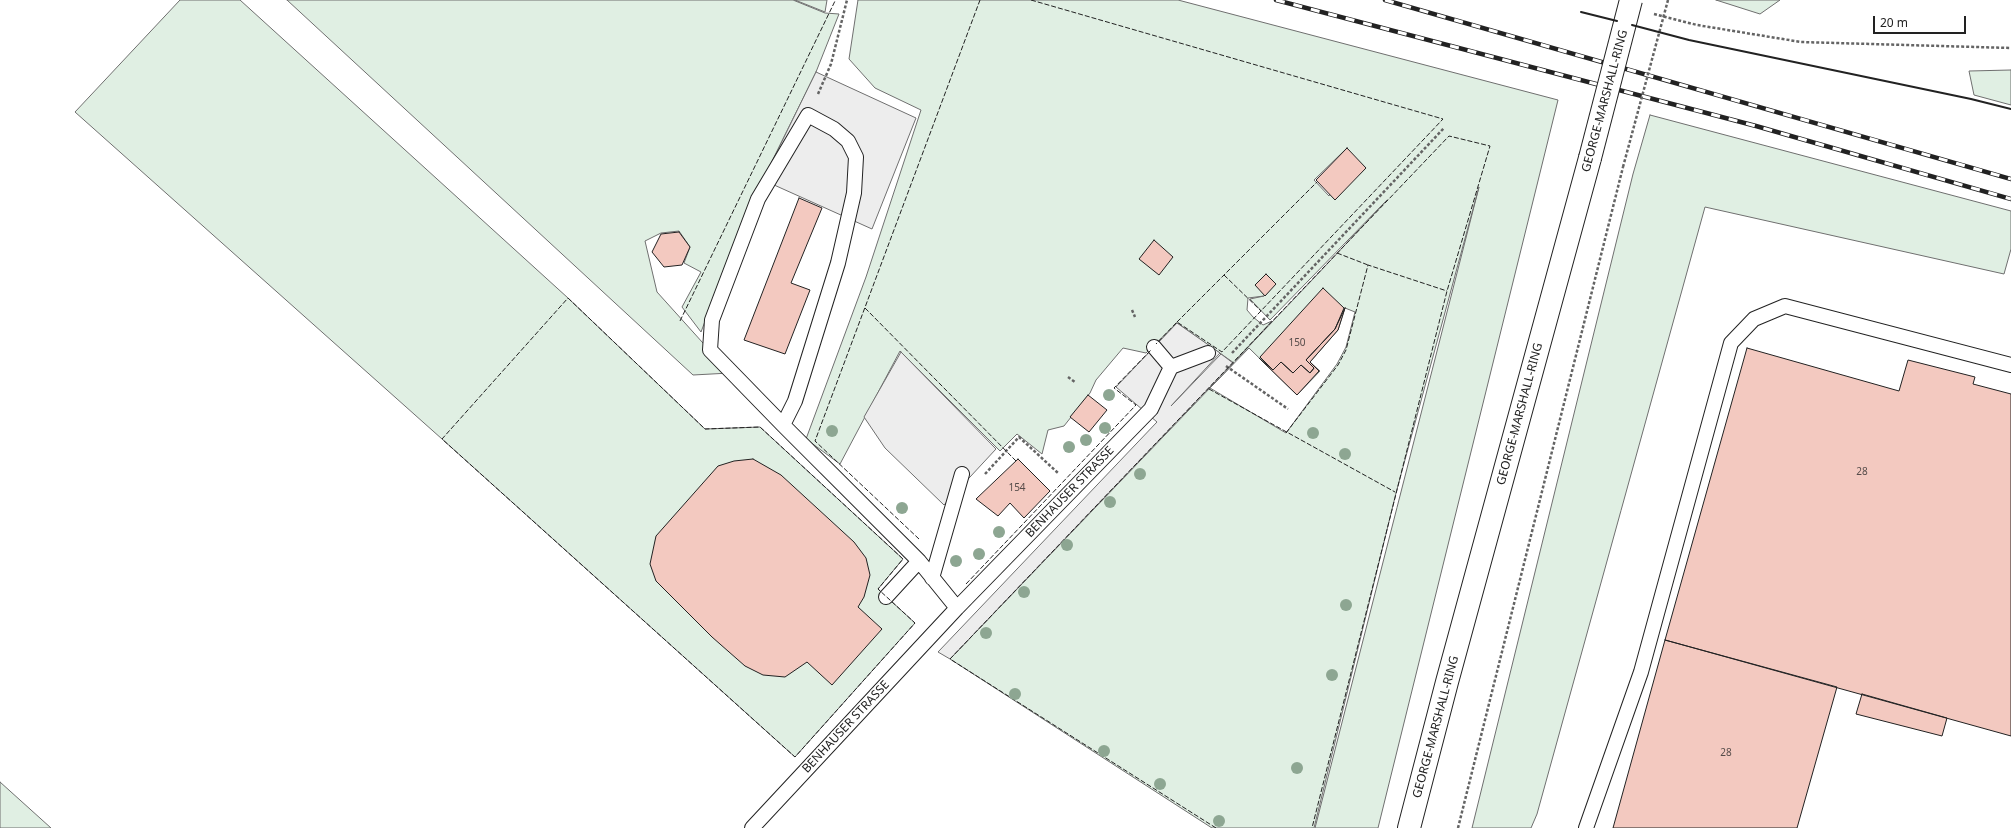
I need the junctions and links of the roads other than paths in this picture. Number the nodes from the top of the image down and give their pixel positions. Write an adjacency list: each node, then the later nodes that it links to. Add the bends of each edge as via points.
1 (1631, 0): 13 (main road, GEORGE-MARSHALL-RING, bridge)
2 (1154, 347): 5 (lane)
3 (1208, 353): 5 (lane)
4 (2011, 365): 14 (lane, via 1785,306 1754,319 1731,343 1641,672)
5 (1171, 367): 11 (lane, BENHAUSER STRASSE, via 1151,409)
6 (783, 425): 6 (lane, via 710,350 712,320 758,199 808,115 834,129 848,141 856,157 854,193 838,263 795,401); 8 (lane)
7 (961, 479): 9 (lane)
8 (919, 561): 9 (lane); 10 (lane)
9 (932, 578): 11 (lane)
10 (886, 597)
11 (957, 608): 12 (lane, BENHAUSER STRASSE)
12 (752, 828)
13 (1409, 828)
14 (1586, 828)

